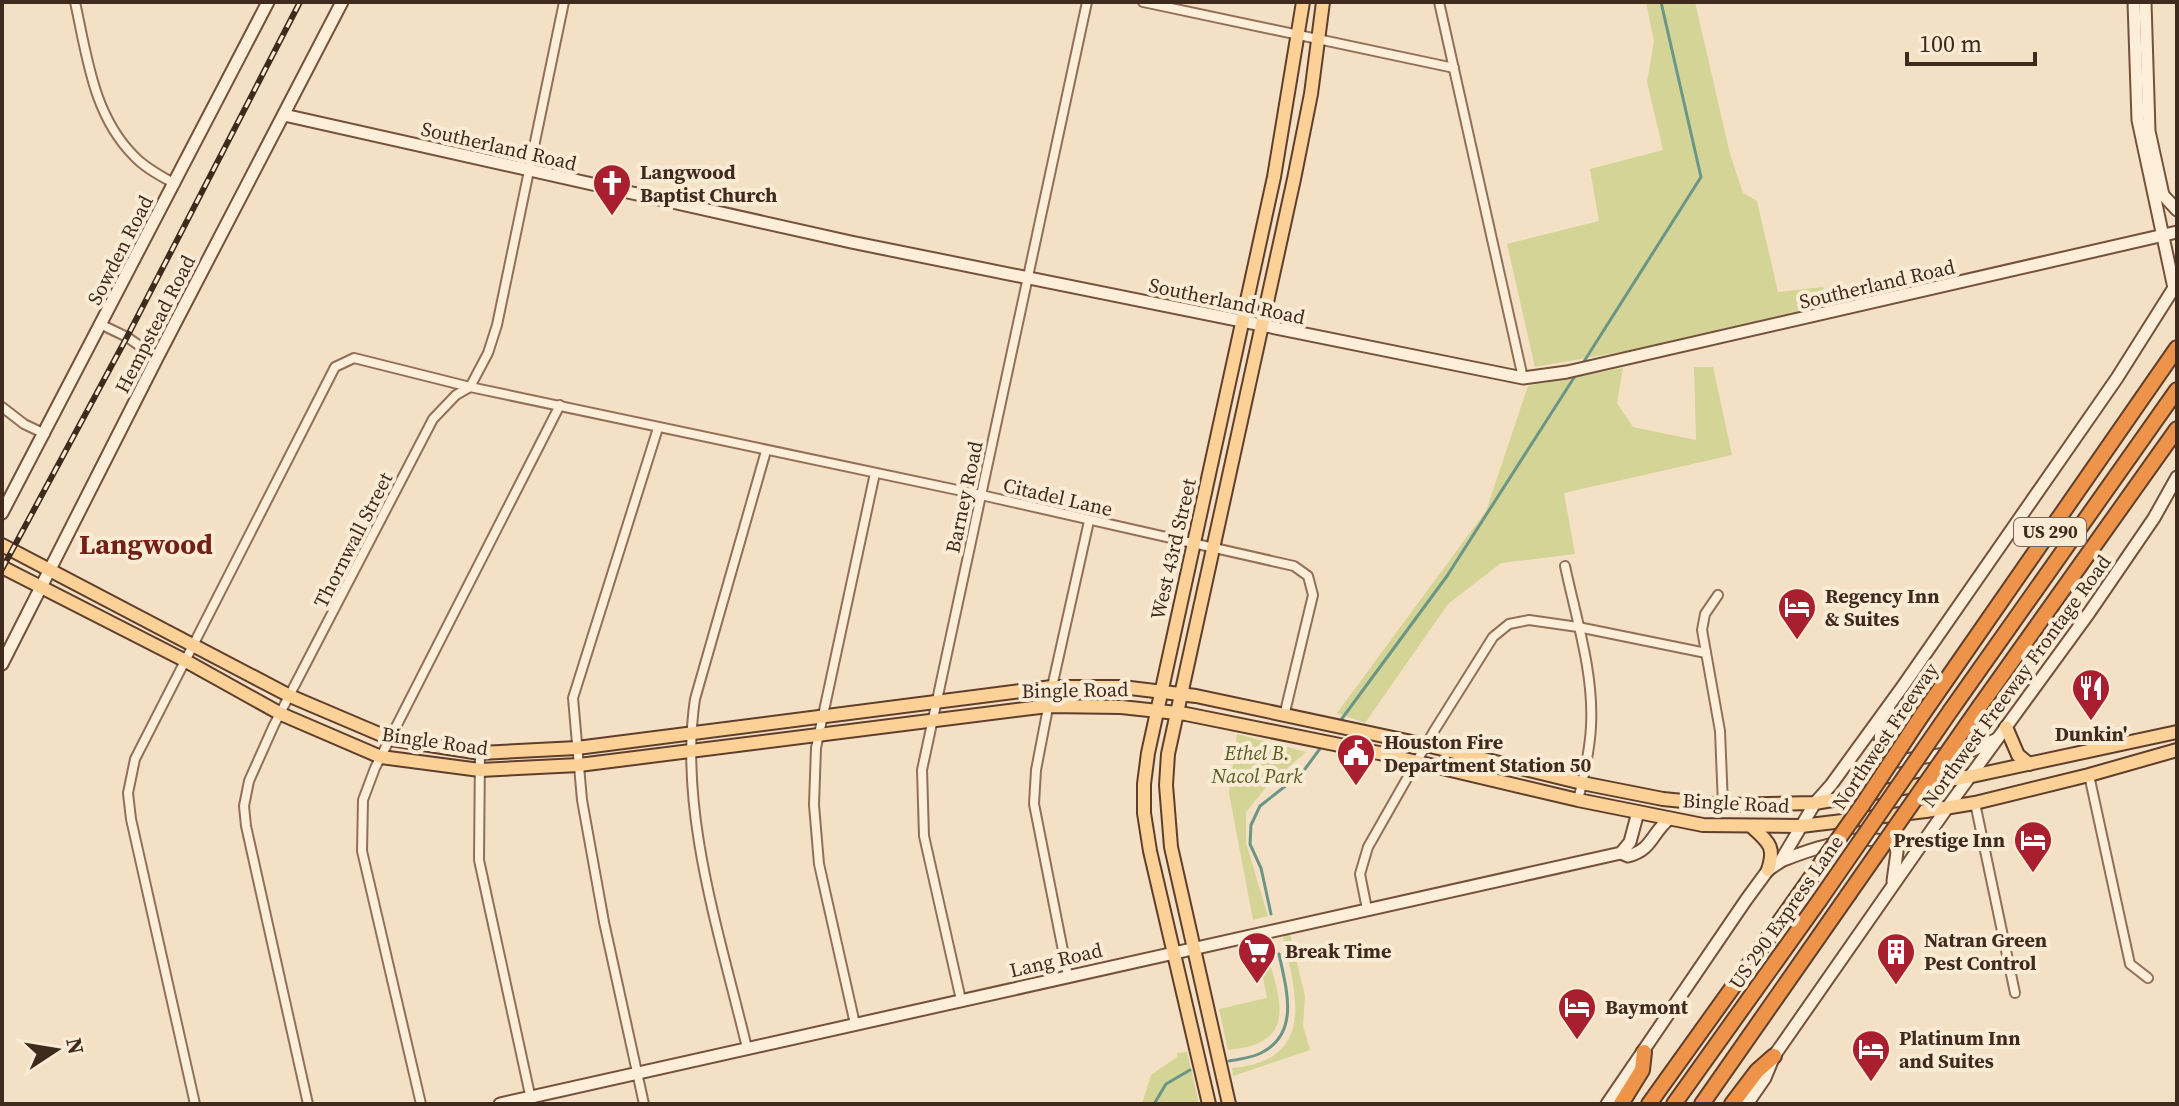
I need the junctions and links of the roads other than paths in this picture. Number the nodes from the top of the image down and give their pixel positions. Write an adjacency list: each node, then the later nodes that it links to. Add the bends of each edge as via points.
1 (75, 2): 19 (street, via 92,81 110,129 135,159)
2 (268, 2): 19 (street, Sowden Road)
3 (342, 2): 15 (street, Hempstead Road)
4 (564, 2): 16 (street, Thornwall Street)
5 (1087, 2): 23 (street, Barney Road)
6 (1143, 2): 12 (street)
7 (1303, 2): 12 (main road, West 43rd Street)
8 (1323, 2): 13 (main road, West 43rd Street)
9 (1439, 2): 14 (street)
10 (2134, 2): 22 (street, via 2138,120)
11 (2145, 2): 20 (street, via 2149,131 2163,195)
12 (1299, 33): 13 (street); 17 (main road, West 43rd Street)
13 (1320, 38): 14 (street); 18 (main road, West 43rd Street)
14 (1454, 68): 30 (street)
15 (284, 115): 16 (street, Southerland Road); 29 (street, Hempstead Road)
16 (528, 171): 23 (street, Southerland Road); 31 (street, Thornwall Street, via 497,325)
17 (1274, 177): 18 (main road); 25 (main road, West 43rd Street)
18 (1294, 179): 27 (main road, West 43rd Street)
19 (175, 184): 26 (street, Sowden Road)
20 (2177, 210)
21 (2177, 232): 22 (street, Southerland Road)
22 (2162, 237): 24 (street); 30 (street, Southerland Road)
23 (1027, 277): 25 (street, Southerland Road); 44 (street, Barney Road)
24 (2176, 286): 61 (street)
25 (1241, 323): 27 (street, Southerland Road); 37 (main road, West 43rd Street)
26 (102, 325): 29 (street); 38 (street, Sowden Road)
27 (1262, 327): 30 (street, Southerland Road); 39 (main road, West 43rd Street)
28 (2177, 348): 132 (highway, Northwest Freeway / US 290, bridge)
29 (157, 358): 53 (street, Hempstead Road)
30 (1523, 378)
31 (470, 387): 33 (street, Citadel Lane); 57 (street, Citadel Lane, via 354,358 335,367); 65 (street, Thornwall Street, via 433,419)
32 (2177, 390): 133 (highway, US 290 Express Lane, bridge)
33 (560, 405): 35 (street, Citadel Lane); 80 (street)
34 (2, 407): 38 (street)
35 (658, 428): 40 (street, Citadel Lane); 82 (street, via 573,698)
36 (2177, 429): 134 (highway, US 290, bridge)
37 (1220, 433): 39 (main road); 48 (main road, West 43rd Street)
38 (45, 434): 45 (street, Sowden Road)
39 (1237, 437): 50 (main road, West 43rd Street)
40 (766, 451): 41 (street, Citadel Lane); 76 (street, via 695,699)
41 (875, 473): 44 (street, Citadel Lane); 71 (street)
42 (2177, 477): 46 (street, Northwest Freeway Frontage Road)
43 (2177, 493): 46 (street)
44 (981, 495): 47 (street, Citadel Lane); 66 (street, Barney Road)
45 (2, 513)
46 (2154, 518): 74 (street, Northwest Freeway Frontage Road)
47 (1089, 521): 48 (street, Citadel Lane); 62 (street)
48 (1195, 542): 50 (street, Citadel Lane); 63 (main road, West 43rd Street)
49 (2, 545): 53 (main road, Bingle Road)
50 (1212, 546): 64 (main road, West 43rd Street); 72 (street, Citadel Lane, via 1294,566 1308,576 1313,595)
51 (1565, 566): 56 (street)
52 (2, 567): 54 (main road, Bingle Road)
53 (51, 569): 54 (street, Hempstead Road); 57 (main road, Bingle Road)
54 (41, 587): 59 (main road, Bingle Road); 60 (street, Hempstead Road)
55 (1718, 595): 58 (street, via 1705,614)
56 (1578, 627): 58 (street); 81 (street, via 1529,620 1509,624 1493,637); 94 (street, via 1591,703)
57 (192, 643): 59 (street, Citadel Lane); 65 (main road, Bingle Road)
58 (1706, 653): 98 (street, via 1720,731)
59 (184, 660): 70 (main road, Bingle Road); 123 (street, Citadel Lane, via 135,759 128,793)
60 (2, 664)
61 (1903, 686): 79 (street, via 1880,733 1882,749 1891,759 1973,750); 96 (street)
62 (1052, 687): 63 (main road, Bingle Road); 66 (main road, Bingle Road); 67 (street)
63 (1161, 691): 64 (main road, Bingle Road); 68 (main road, West 43rd Street)
64 (1179, 693): 69 (main road, West 43rd Street); 72 (main road, Bingle Road)
65 (290, 696): 70 (street, Thornwall Street); 80 (main road, Bingle Road)
66 (936, 700): 71 (main road, Bingle Road); 73 (street, Barney Road)
67 (1048, 706): 68 (main road, Bingle Road); 73 (main road, Bingle Road); 113 (street, via 1034,804)
68 (1157, 710): 69 (main road, Bingle Road); 105 (main road, West 43rd Street, via 1144,784)
69 (1175, 713): 86 (main road, Bingle Road); 104 (main road, West 43rd Street, via 1166,785)
70 (281, 714): 87 (main road, Bingle Road); 124 (street, Thornwall Street, via 249,781 244,806)
71 (823, 716): 76 (main road, Bingle Road); 77 (street)
72 (1284, 716): 78 (main road, Bingle Road)
73 (931, 721): 77 (main road, Bingle Road); 116 (street, Barney Road, via 922,770 922,818)
74 (2006, 727): 79 (street, Northwest Freeway Frontage Road); 89 (main road, via 2014,749)
75 (2177, 732): 89 (main road, Bingle Road)
76 (690, 734): 82 (main road, Bingle Road); 84 (street)
77 (819, 736): 84 (main road, Bingle Road); 117 (street, via 816,843)
78 (1383, 736): 81 (main road, Bingle Road); 86 (main road)
79 (1998, 738): 93 (street, Northwest Freeway Frontage Road)
80 (391, 739): 85 (main road, Bingle Road); 87 (street)
81 (1426, 745): 88 (street); 94 (main road, Bingle Road)
82 (577, 748): 85 (main road, Bingle Road); 90 (street)
83 (2177, 750): 92 (main road, Bingle Road)
84 (690, 752): 90 (main road, Bingle Road); 118 (street, via 693,810)
85 (480, 753): 91 (street)
86 (1379, 753): 88 (main road, Bingle Road)
87 (381, 757): 91 (main road, Bingle Road); 125 (street, via 363,800 362,851)
88 (1416, 762): 95 (main road, Bingle Road); 110 (street, via 1368,847 1360,874)
89 (2029, 764): 93 (main road, Bingle Road)
90 (579, 765): 91 (main road, Bingle Road); 121 (street, via 604,922)
91 (480, 770): 122 (street, via 479,860)
92 (2089, 775): 97 (main road, Bingle Road); 114 (street, via 2130,964)
93 (1972, 776): 96 (main road, Bingle Road); 99 (street, Northwest Freeway Frontage Road)
94 (1582, 783): 95 (street); 98 (main road, Bingle Road)
95 (1578, 800): 100 (main road, Bingle Road)
96 (1815, 803): 98 (main road, Bingle Road); 103 (street)
97 (1975, 803): 99 (main road, Bingle Road); 115 (street)
98 (1719, 805): 100 (main road)
99 (1947, 808): 103 (main road, Bingle Road); 109 (street, Northwest Freeway Frontage Road)
100 (1638, 812): 101 (main road, Bingle Road); 106 (street, via 1630,842)
101 (1669, 819): 102 (main road, Bingle Road); 106 (street, Lang Road, via 1645,849 1628,856)
102 (1751, 826): 103 (main road, Bingle Road); 108 (main road, via 1771,848)
103 (1801, 826): 107 (street)
104 (1171, 847): 105 (main road); 111 (main road, West 43rd Street)
105 (1150, 851): 112 (main road, West 43rd Street)
106 (1621, 853): 110 (street, Lang Road)
107 (1780, 862): 108 (street); 109 (street, via 1833,844 1883,839 1897,852)
108 (1768, 870): 119 (street)
109 (1888, 892): 120 (street, Northwest Freeway Frontage Road)
110 (1367, 909): 111 (street, Lang Road)
111 (1195, 947): 112 (street, Lang Road); 129 (main road, West 43rd Street)
112 (1175, 952): 113 (street, Lang Road); 128 (main road, West 43rd Street)
113 (1068, 976): 116 (street, Lang Road)
114 (2148, 978)
115 (2015, 993)
116 (961, 1000): 117 (street, Lang Road)
117 (855, 1024): 118 (street, Lang Road)
118 (747, 1048): 121 (street, Lang Road)
119 (1644, 1052): 130 (street); 131 (highway, via 1642,1070)
120 (1774, 1056): 135 (highway); 136 (street, Northwest Freeway Frontage Road)
121 (639, 1073): 122 (street, Lang Road); 127 (street)
122 (532, 1100): 126 (street, Lang Road)
123 (195, 1104)
124 (308, 1104)
125 (421, 1104)
126 (500, 1104)
127 (644, 1104)
128 (1209, 1104)
129 (1229, 1104)
130 (1607, 1104)
131 (1621, 1104)
132 (1649, 1104)
133 (1674, 1104)
134 (1702, 1104)
135 (1732, 1104)
136 (1747, 1104)

